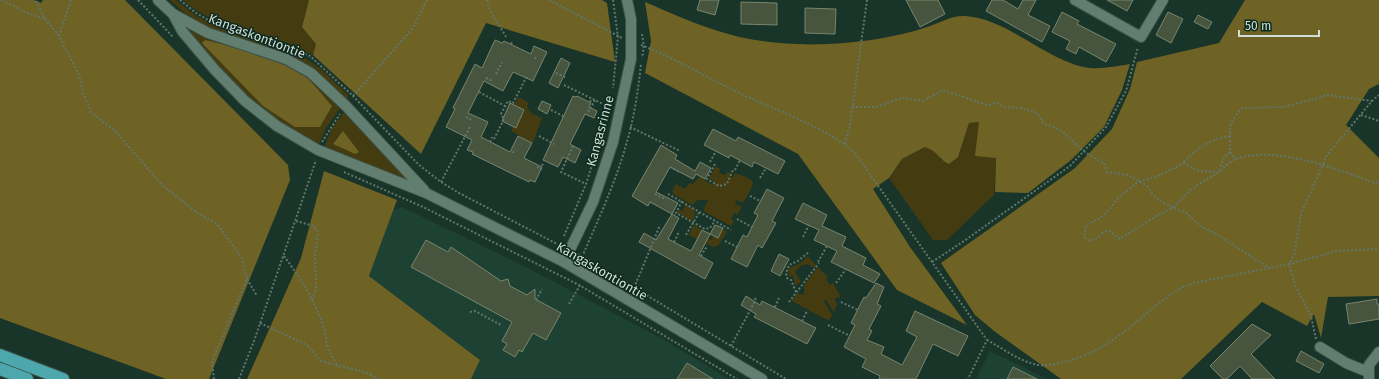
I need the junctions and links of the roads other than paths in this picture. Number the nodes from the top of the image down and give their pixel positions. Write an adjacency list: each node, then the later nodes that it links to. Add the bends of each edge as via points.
1 (158, 0): 5 (street, Kangaskontiontie)
2 (627, 0): 7 (street, Kangasrinne, via 631,19 631,59 614,142 593,202)
3 (1075, 0): 4 (street, via 1141,37)
4 (1163, 0)
5 (173, 14): 6 (street, Kangaskontiontie, via 215,36 265,51 301,66 346,106); 6 (street, Kangaskontiontie, via 182,31 210,65 245,101 277,126 318,150)
6 (426, 193): 7 (street, Kangaskontiontie)
7 (564, 262): 15 (street, Kangaskontiontie)
8 (1320, 347): 12 (street)
9 (1379, 352): 12 (street, via 1369,365)
10 (0, 355): 14 (highway)
11 (0, 369): 13 (highway)
12 (1369, 375)
13 (27, 379)
14 (63, 379)
15 (762, 379)

